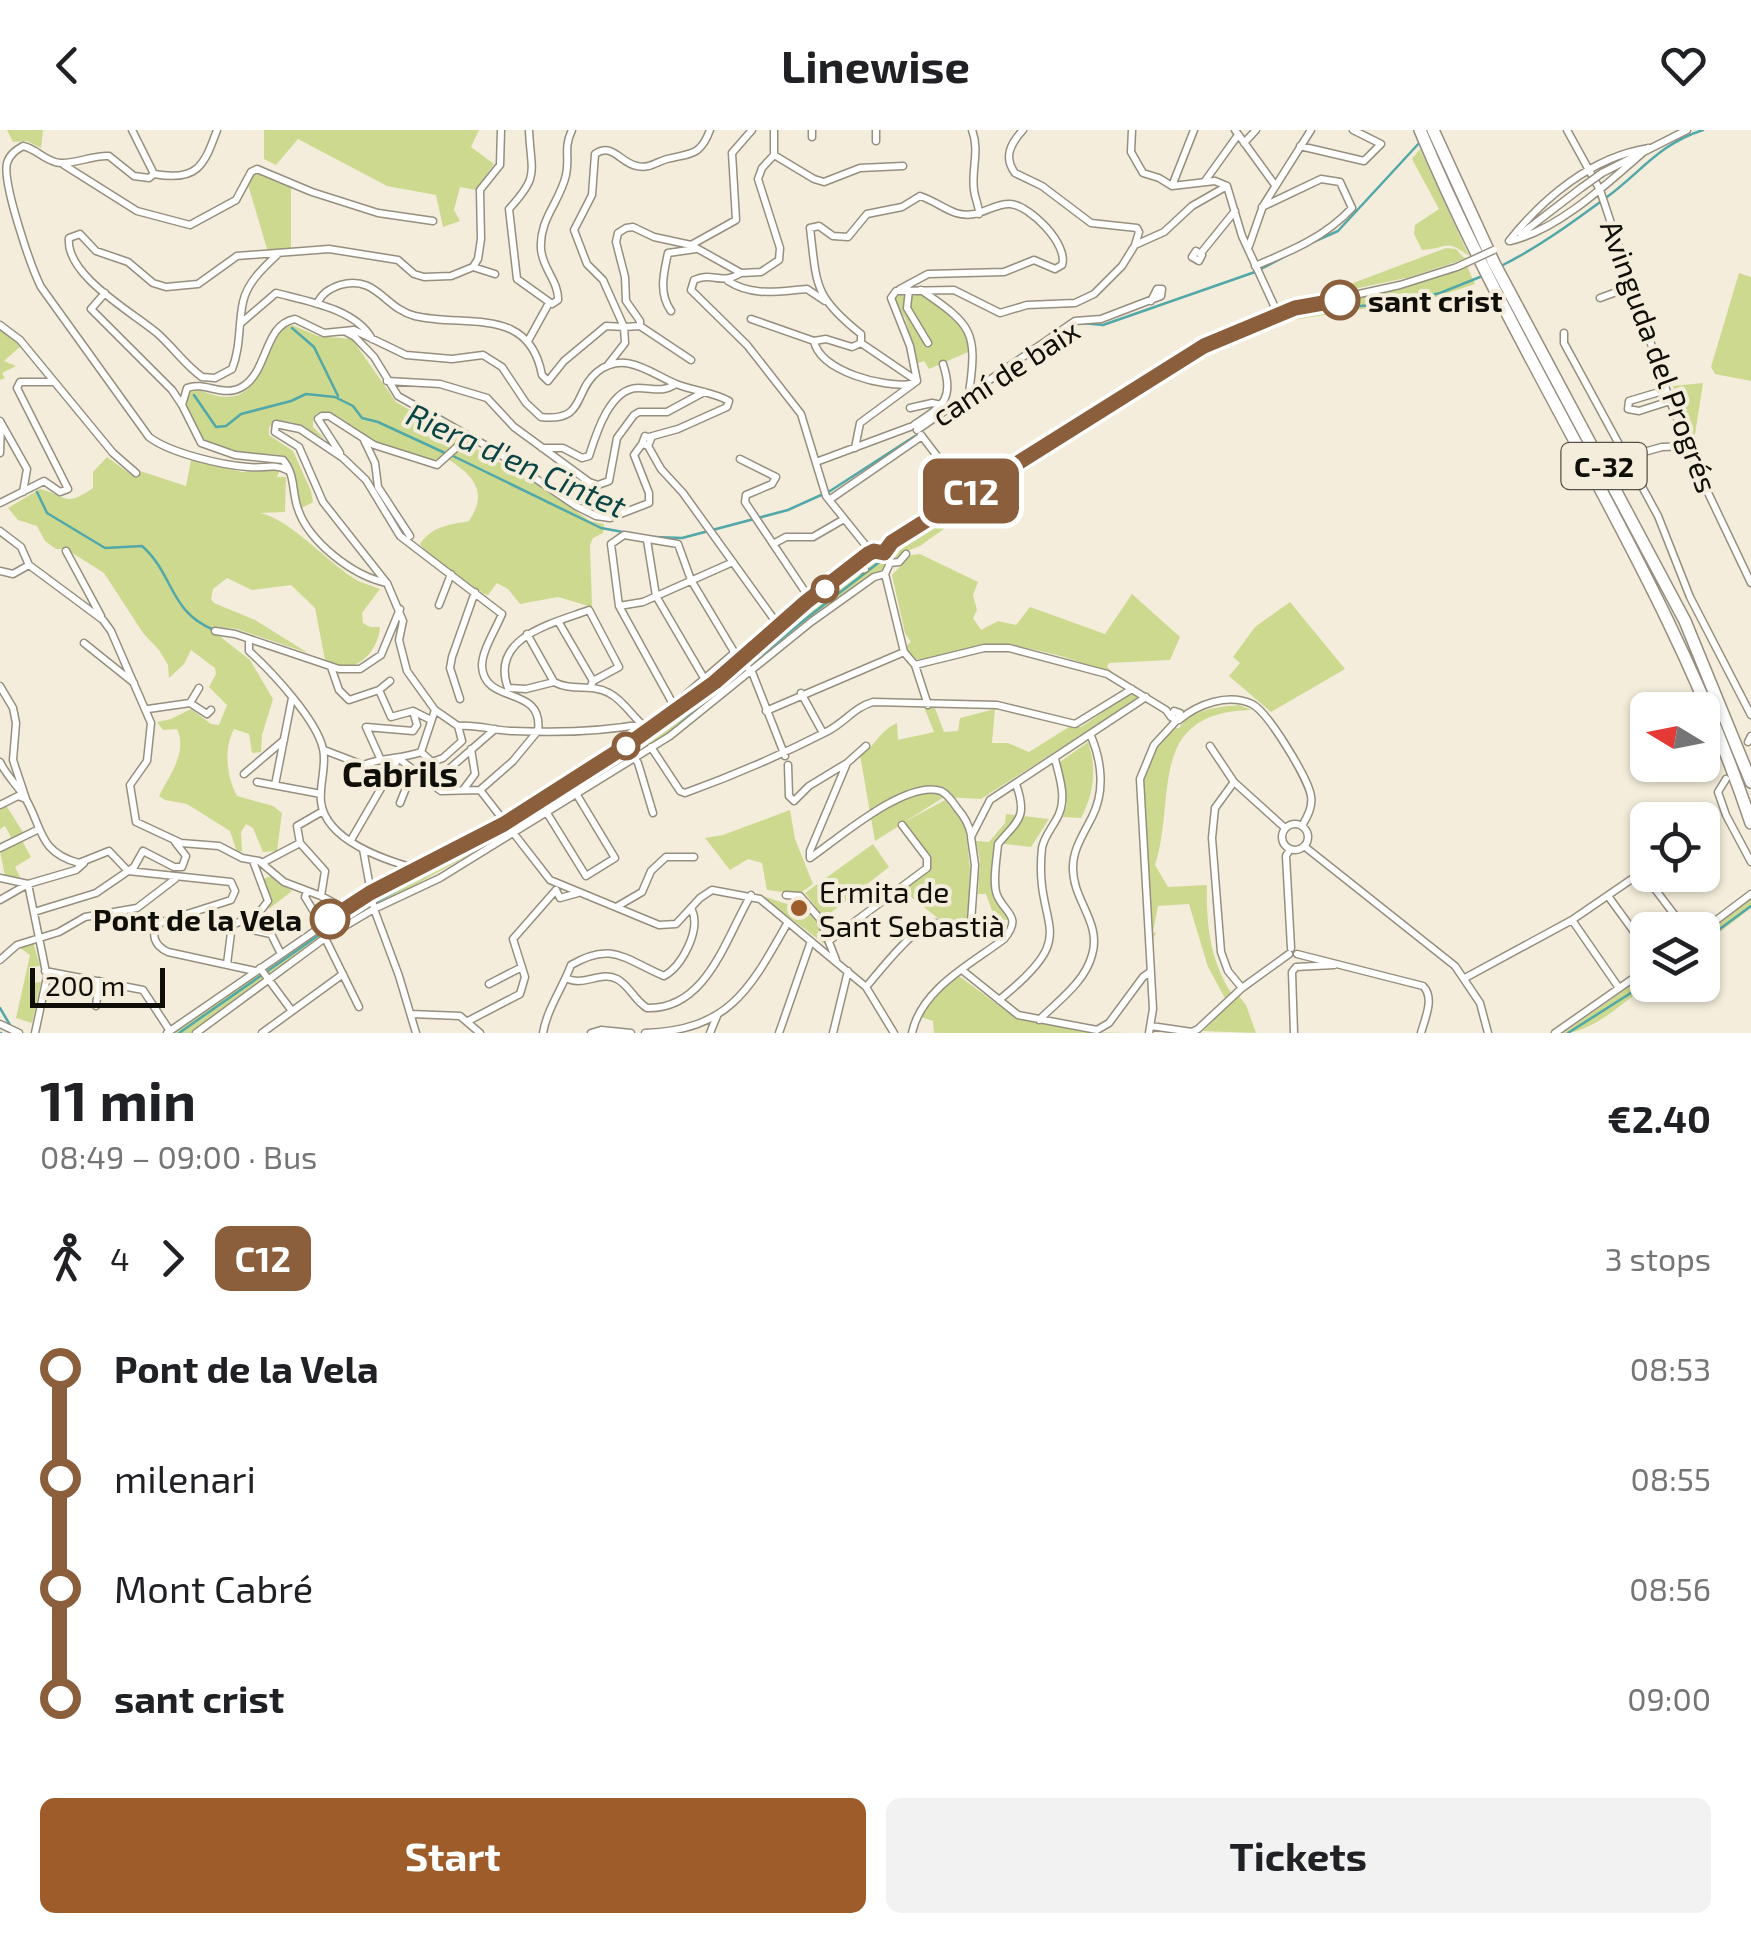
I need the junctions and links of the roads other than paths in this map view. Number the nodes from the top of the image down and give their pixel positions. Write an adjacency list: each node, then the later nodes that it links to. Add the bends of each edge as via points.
1 (132, 130): 31 (street)
2 (216, 130): 31 (street, via 199,168 180,176)
3 (501, 130): 48 (street, via 500,165 480,190 482,239)
4 (529, 130): 60 (street, via 531,184 508,215 517,279)
5 (572, 130): 60 (street, via 564,146 565,178 541,239 558,292 558,300)
6 (710, 130): 72 (street, via 690,156 650,167 630,164 611,150 595,154 592,195 574,230)
7 (752, 130): 43 (street, via 732,153 736,220)
8 (774, 130): 26 (street)
9 (876, 130): 22 (street)
10 (972, 130): 39 (street)
11 (1023, 130): 42 (street, via 1008,155 1014,173 1091,223 1138,228)
12 (1132, 130): 34 (street, via 1131,152 1140,170)
13 (1194, 130): 34 (street)
14 (1256, 130): 23 (street)
15 (1353, 130): 24 (street, via 1381,144 1364,161)
16 (1420, 130): 27 (highway, C-32)
17 (1433, 130): 27 (highway, C-32)
18 (1567, 130): 30 (street, Avinguda del Progrés)
19 (1687, 130): 25 (street)
20 (1236, 132): 23 (street); 32 (street)
21 (1308, 132): 24 (street)
22 (876, 141)
23 (1244, 143): 33 (street)
24 (1300, 146): 33 (street)
25 (1648, 148): 30 (street); 36 (street); 41 (street, bridge)
26 (774, 155): 29 (street, via 824,182 860,168); 49 (street, via 758,179 778,260 762,272)
27 (1439, 158): 210 (highway, C-32, via 1685,620); 223 (highway, C-32, via 1482,268 1674,627)
28 (63, 164): 31 (street, via 109,156 141,179); 40 (street, via 138,210 190,225 236,200 258,168 378,213); 111 (street, via 24,146 12,154 6,171 27,256 42,287 149,436 173,449)
29 (903, 166)
30 (1586, 169): 36 (street, Avinguda del Progrés); 41 (street)
31 (154, 174)
32 (1205, 181): 34 (street); 35 (street)
33 (1275, 185): 37 (street)
34 (1172, 186)
35 (1227, 186): 38 (street); 42 (street)
36 (1602, 196): 41 (street); 52 (street, Avinguda del Progrés)
37 (1262, 207): 44 (street); 47 (street, via 1324,178 1340,182 1352,208 1306,244)
38 (1236, 210): 44 (street); 45 (street)
39 (979, 214): 53 (street, via 1008,204 1020,208 1055,236 1064,262 1056,269 1034,260 1004,272 936,272); 63 (street, via 957,213 920,196 867,214 848,237 810,228 813,273)
40 (433, 221)
41 (1510, 241): 64 (street, bridge, via 1400,285)
42 (1135, 245): 55 (street, via 1108,282 1075,303 1000,313 956,291)
43 (694, 247): 49 (street); 65 (street, via 668,253 662,278); 71 (street, via 633,227 618,233 626,301)
44 (1249, 247): 47 (street)
45 (1201, 252)
46 (279, 253): 48 (street, via 346,250 398,260 424,277); 56 (street, via 237,256 201,283 166,287 74,234 71,255); 69 (street, via 243,299)
47 (1255, 266): 61 (street)
48 (472, 267): 50 (street)
49 (741, 273): 51 (street)
50 (495, 274)
51 (728, 281): 63 (street, via 766,293 807,289); 110 (street, via 700,277 691,290 747,345 801,414)
52 (1633, 286): 57 (street); 90 (street, Avinguda del Progrés)
53 (902, 290): 54 (street); 78 (street); 87 (street, via 892,298 914,358)
54 (921, 290): 55 (street); 58 (street)
55 (936, 290): 58 (street)
56 (105, 293): 83 (street); 89 (street, via 91,309)
57 (1600, 298)
58 (935, 300): 92 (street, via 954,313 975,348)
59 (1151, 301): 92 (street, camí de baix, via 1074,321)
60 (549, 302): 76 (street)
61 (1273, 302): 64 (street); 66 (street); 67 (street)
62 (317, 304): 69 (street, via 276,292); 75 (street, via 358,322); 76 (street, via 339,286 366,284 414,316 484,319)
63 (829, 304): 79 (street, via 861,334)
64 (1295, 308): 66 (street)
65 (670, 311)
66 (1278, 314): 67 (street)
67 (1266, 318): 116 (street, via 1186,356)
68 (751, 319): 77 (street)
69 (242, 323): 83 (street, via 232,369)
70 (0, 325): 85 (street)
71 (640, 326): 72 (street); 80 (street)
72 (624, 327): 76 (street, via 606,326 548,380); 82 (street, via 624,343)
73 (345, 332): 75 (street); 84 (street, via 374,357); 88 (street, via 284,322 248,383 227,391)
74 (1564, 334): 106 (street)
75 (372, 340): 82 (street, via 406,355 482,355 502,367 536,414 548,418 575,409 592,376)
76 (528, 340)
77 (814, 342): 79 (street); 87 (street, via 824,359 848,372 886,385)
78 (928, 343)
79 (861, 344): 87 (street)
80 (691, 360)
81 (943, 364): 95 (street, via 949,384)
82 (606, 367): 86 (street, via 632,363)
83 (202, 377): 88 (street)
84 (386, 381): 100 (street, via 408,404); 103 (street, via 440,384 487,398)
85 (52, 382): 113 (street); 114 (street, via 17,384 68,489)
86 (676, 384): 91 (street); 103 (street, via 658,391 634,388 617,398 589,456)
87 (915, 384): 104 (street, via 860,424)
88 (190, 386): 89 (street); 94 (street)
89 (172, 390): 94 (street)
90 (1666, 390): 93 (street, Avinguda del Progrés); 93 (street, via 1630,401 1628,409)
91 (704, 392): 101 (street, via 729,404); 103 (street, via 668,412 634,415 617,438 613,474 604,484 588,482)
92 (969, 394): 98 (street, camí de baix)
93 (1670, 400): 102 (street, Avinguda del Progrés)
94 (182, 405): 111 (street, via 201,443)
95 (941, 405): 96 (street); 98 (street)
96 (910, 408)
97 (1, 422): 105 (street); 112 (street)
98 (916, 429): 104 (street, camí de baix); 116 (street); 117 (street)
99 (363, 439): 100 (street, via 440,464); 109 (street, via 328,416 318,419); 121 (street, via 378,487)
100 (466, 440): 101 (street, via 492,449 576,506 610,518 649,504 634,455)
101 (646, 442): 129 (street)
102 (1688, 446): 106 (street); 139 (street, Avinguda del Progrés)
103 (542, 448)
104 (855, 448): 110 (street, camí de baix)
105 (0, 453)
106 (1626, 456): 181 (street)
107 (740, 459): 123 (street, via 776,477 745,502)
108 (274, 462): 111 (street); 111 (street); 138 (street, via 290,472 300,513 330,553 370,579)
109 (347, 462): 134 (street, via 400,536); 138 (street, via 300,428 273,428 299,447 323,502)
110 (816, 462): 117 (street)
111 (256, 463)
112 (27, 469): 114 (street); 115 (street)
113 (136, 473)
114 (40, 483): 115 (street)
115 (22, 494): 118 (street)
116 (966, 494): 126 (street)
117 (829, 500): 119 (street)
118 (0, 503)
119 (844, 519): 123 (street, via 813,536); 125 (street)
120 (0, 532): 131 (street, via 21,548)
121 (410, 536)
122 (647, 540): 137 (street, via 678,544); 141 (street); 144 (street, via 624,534 611,544)
123 (773, 544): 142 (street)
124 (66, 551): 146 (street)
125 (872, 552): 126 (street); 128 (street)
126 (884, 553): 130 (street)
127 (906, 554): 130 (street)
128 (865, 559): 132 (street); 142 (street)
129 (733, 562): 137 (street); 148 (street)
130 (890, 563): 135 (street)
131 (29, 565): 133 (street); 146 (street)
132 (865, 569): 136 (street); 148 (street, via 852,571)
133 (2, 573)
134 (451, 574): 140 (street); 143 (street)
135 (885, 574): 136 (street); 153 (street)
136 (874, 577): 157 (street)
137 (691, 580): 141 (street); 154 (street)
138 (387, 582): 145 (street)
139 (1751, 583)
140 (475, 592): 167 (street, via 502,614 482,665 486,678); 171 (street, via 452,657)
141 (656, 596): 144 (street); 158 (street)
142 (810, 599): 148 (street)
143 (439, 606)
144 (618, 606): 173 (street)
145 (400, 608): 155 (street, via 375,661 360,670); 177 (street, via 404,664)
146 (103, 620): 161 (street)
147 (558, 621): 150 (street); 162 (street); 162 (street, via 589,610 619,667)
148 (780, 627): 154 (street)
149 (215, 631): 151 (street)
150 (527, 634): 160 (street); 167 (street, via 512,646)
151 (249, 641): 155 (street); 170 (street, via 249,651)
152 (84, 643): 161 (street)
153 (904, 652): 156 (street); 168 (street)
154 (739, 659): 157 (street); 158 (street); 183 (street)
155 (330, 665): 166 (street, via 345,698)
156 (915, 665): 165 (street, via 1010,648 1106,674); 174 (street)
157 (751, 671): 179 (street); 194 (street)
158 (704, 678): 173 (street)
159 (390, 681): 166 (street)
160 (554, 682): 162 (street, via 567,689); 167 (street)
161 (136, 684): 175 (street)
162 (592, 684): 186 (street)
163 (0, 686): 217 (street, via 13,708 12,760)
164 (199, 688): 172 (street)
165 (1132, 689): 169 (street); 174 (street, via 1079,723 996,704)
166 (379, 690): 178 (street, via 391,717)
167 (505, 690): 187 (street, via 531,704)
168 (801, 693): 179 (street); 188 (street)
169 (1146, 697): 180 (street); 189 (street)
170 (292, 698): 190 (street); 196 (street)
171 (460, 699)
172 (190, 703): 175 (street); 176 (street)
173 (673, 704): 183 (street)
174 (928, 704): 188 (street, via 867,704)
175 (148, 709): 230 (street, via 150,752 129,792 136,822)
176 (210, 710)
177 (434, 710): 182 (street); 184 (street)
178 (413, 711): 182 (street); 200 (street, via 412,731 366,727)
179 (766, 711): 198 (street)
180 (1174, 715): 225 (street, via 1225,700 1262,712 1309,791); 285 (street, via 1140,779)
181 (1751, 715)
182 (432, 720): 197 (street)
183 (658, 724): 186 (street)
184 (458, 726): 185 (street); 197 (street, via 462,741 443,758 433,762)
185 (496, 728): 187 (street); 195 (street)
186 (646, 728): 187 (street); 193 (street)
187 (538, 731): 213 (street)
188 (823, 733): 198 (street)
189 (1091, 736): 202 (street); 303 (street, via 1100,796 1073,869 1094,927 1094,952 1084,974)
190 (284, 740): 206 (street); 212 (street)
191 (866, 746): 203 (street)
192 (1210, 746): 209 (street)
193 (627, 747): 201 (street); 227 (street)
194 (651, 747): 198 (street, via 685,793); 201 (street)
195 (472, 749): 205 (street, via 440,776); 214 (street, via 476,774)
196 (324, 750): 200 (street, via 364,765); 215 (street)
197 (421, 752): 199 (street)
198 (784, 754): 203 (street, via 794,802)
199 (401, 756): 200 (street); 205 (street); 231 (street)
200 (380, 758)
201 (634, 758): 216 (street); 221 (street)
202 (1055, 759): 211 (street); 296 (street, via 1062,805 1042,844 1050,943 1038,967)
203 (847, 763): 229 (street, via 807,859 869,814 924,791 949,797)
204 (0, 765): 217 (street)
205 (416, 772): 214 (street, via 441,791); 218 (street)
206 (244, 774)
207 (1726, 780): 240 (street, via 1718,792)
208 (257, 782): 212 (street)
209 (1234, 782): 226 (street); 294 (street, via 1215,808 1212,838 1221,952)
210 (1751, 782)
211 (1016, 784): 229 (street, via 990,800); 282 (street, via 1020,818 998,844 996,891 1011,929)
212 (275, 785): 215 (street)
213 (480, 790): 214 (street); 227 (street)
214 (462, 791)
215 (321, 794): 220 (street)
216 (577, 795): 222 (street); 222 (street, via 615,858 586,876)
217 (26, 799): 219 (street); 228 (street)
218 (400, 803)
219 (0, 805)
220 (323, 811): 231 (street); 232 (street, via 297,826)
221 (654, 813)
222 (547, 814): 227 (street)
223 (1751, 823)
224 (902, 825): 273 (street, via 927,858 927,868)
225 (1302, 826): 226 (street); 233 (street)
226 (1285, 828): 235 (street, via 1282,840)
227 (509, 829): 242 (street); 246 (street); 258 (street, via 440,878)
228 (37, 830): 234 (street); 239 (street, via 52,850)
229 (971, 836): 293 (street, via 971,922 958,931 932,923)
230 (174, 840): 238 (street, via 219,846); 243 (street, via 186,856 182,867 143,851)
231 (351, 840): 236 (street)
232 (300, 843): 241 (street); 255 (street, via 325,871)
233 (1304, 846): 235 (street); 288 (street)
234 (0, 848)
235 (1290, 849): 275 (street)
236 (365, 850): 242 (street); 258 (street)
237 (694, 857): 259 (street, via 666,857 642,892)
238 (252, 860): 241 (street); 279 (street, via 268,902 232,925)
239 (85, 862): 243 (street, via 109,851); 247 (street)
240 (1751, 862)
241 (262, 863): 249 (street)
242 (419, 870): 258 (street)
243 (128, 871): 245 (street); 262 (street, via 96,893)
244 (0, 878): 247 (street)
245 (176, 878): 271 (street, via 137,908 98,914); 279 (street, via 226,880 234,895 158,924 156,944)
246 (550, 880): 248 (street); 250 (street)
247 (28, 884): 257 (street); 262 (street)
248 (556, 890): 250 (street, via 560,898); 281 (street, via 513,939)
249 (307, 892): 255 (street); 268 (street)
250 (579, 892): 259 (street)
251 (739, 893): 254 (street); 261 (street, via 712,890); 264 (street)
252 (786, 894): 273 (street, via 804,900)
253 (1751, 894): 265 (street)
254 (751, 895): 264 (street); 266 (street)
255 (321, 896): 260 (street)
256 (1608, 896): 263 (street, via 1645,872); 267 (street); 269 (street)
257 (0, 900)
258 (372, 902): 260 (street); 272 (street); 301 (street)
259 (617, 906): 261 (street, via 668,926)
260 (345, 909): 268 (street)
261 (692, 910): 289 (street, via 694,931 672,972 664,976 606,951 570,964)
262 (34, 912): 271 (street)
263 (1673, 912)
264 (739, 916): 289 (street, via 696,988 669,1006 642,1006 615,978)
265 (1720, 918)
266 (786, 920): 274 (street); 302 (street, via 746,991)
267 (1572, 920): 288 (street); 295 (street)
268 (322, 925): 276 (street)
269 (1630, 926)
270 (252, 930): 276 (street, via 271,934)
271 (38, 937): 277 (street); 283 (street)
272 (325, 938): 286 (street); 287 (street)
273 (830, 940): 278 (street)
274 (811, 941): 278 (street); 322 (street)
275 (1292, 952): 280 (street); 294 (street)
276 (281, 954): 286 (street)
277 (0, 960)
278 (836, 960): 284 (street)
279 (226, 964): 286 (street)
280 (1340, 965): 326 (street, via 1296,966); 327 (street, via 1423,986 1430,999)
281 (522, 967): 292 (street); 304 (street, via 520,994)
282 (962, 970): 296 (street); 325 (street, via 938,988)
283 (46, 971): 291 (street); 311 (street)
284 (848, 972): 293 (street); 323 (street)
285 (1150, 972): 303 (street, via 1098,1030); 308 (street)
286 (263, 973): 299 (street); 305 (street); 309 (street)
287 (343, 974): 298 (street); 299 (street)
288 (1465, 978): 328 (street)
289 (568, 979): 317 (street)
290 (1630, 980): 295 (street)
291 (99, 981): 297 (street); 309 (street, via 143,990)
292 (489, 984)
293 (866, 986): 324 (street)
294 (1242, 988): 308 (street, via 1196,1030)
295 (1618, 988): 329 (street)
296 (998, 1000): 303 (street)
297 (96, 1006)
298 (359, 1007)
299 (292, 1012): 314 (street)
300 (0, 1014): 306 (street)
301 (411, 1014): 304 (street); 315 (street)
302 (718, 1015): 307 (street); 321 (street)
303 (1039, 1020)
304 (468, 1021): 316 (street)
305 (206, 1024): 312 (street); 313 (street)
306 (4, 1025): 310 (street)
307 (691, 1030): 320 (street)
308 (1150, 1030)
309 (169, 1032)
310 (19, 1033)
311 (34, 1033)
312 (196, 1033)
313 (213, 1033)
314 (262, 1033)
315 (416, 1033)
316 (480, 1033)
317 (543, 1033)
318 (591, 1033): 319 (street)
319 (631, 1033)
320 (645, 1033)
321 (710, 1033)
322 (778, 1033)
323 (834, 1033)
324 (894, 1033)
325 (912, 1033)
326 (1294, 1033)
327 (1421, 1033)
328 (1488, 1033)
329 (1556, 1033)

